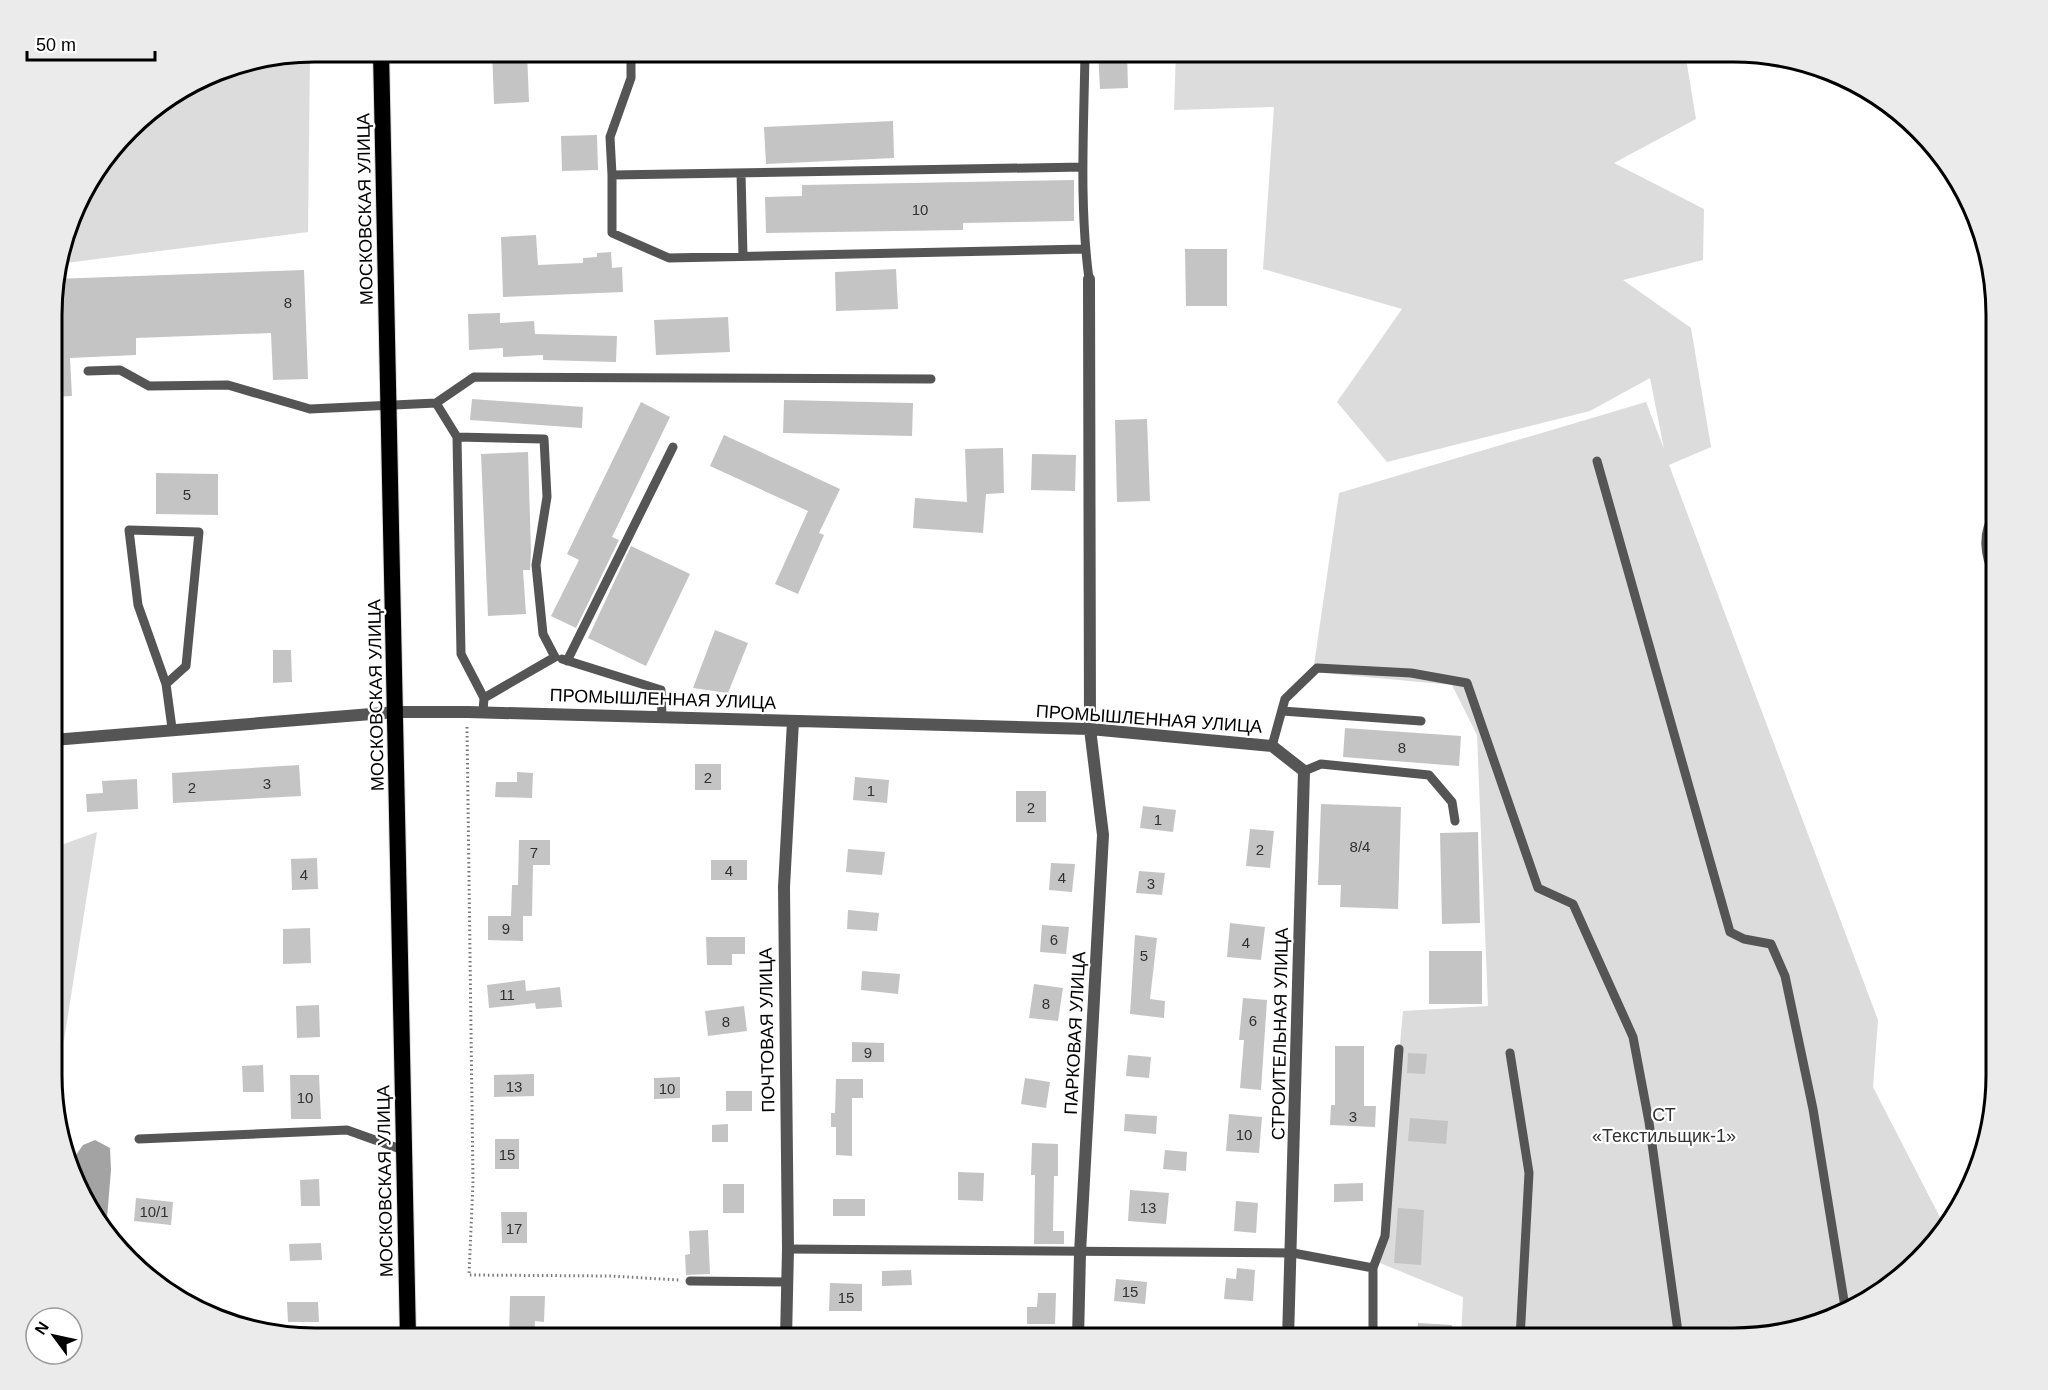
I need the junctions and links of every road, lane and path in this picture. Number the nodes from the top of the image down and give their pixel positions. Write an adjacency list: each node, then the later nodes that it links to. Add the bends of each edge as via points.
1 (381, 62): 13 (highway, МОСКОВСКАЯ УЛИЦА)
2 (631, 62): 6 (lane, via 631,78 610,137)
3 (1085, 62): 4 (lane)
4 (1083, 167): 5 (lane); 7 (lane)
5 (741, 173): 6 (lane); 8 (lane)
6 (612, 175): 8 (lane, via 612,233 669,258)
7 (1085, 249): 8 (lane); 9 (lane)
8 (743, 256)
9 (1089, 279): 29 (street, ПАРКОВАЯ УЛИЦА)
10 (88, 371): 13 (lane, via 120,370 149,386 228,386 310,409)
11 (931, 379): 12 (lane, via 474,377)
12 (436, 403): 13 (lane); 14 (lane)
13 (388, 404): 22 (highway, МОСКОВСКАЯ УЛИЦА)
14 (457, 437): 17 (lane, via 544,440 547,497 536,565 543,633); 20 (lane, via 461,654)
15 (673, 447): 18 (lane)
16 (1597, 461): 44 (lane, via 1730,932 1771,944 1785,976 1813,1108)
17 (555, 657): 18 (lane); 20 (lane)
18 (567, 661): 25 (lane, via 661,690)
19 (166, 684): 19 (lane, via 186,666 199,532 129,530 138,605); 28 (lane)
20 (484, 698): 24 (lane)
21 (1282, 711): 27 (lane); 31 (lane); 51 (lane, via 1285,699 1317,668 1411,673 1467,683 1538,888 1573,904 1633,1037)
22 (396, 712): 23 (street, ПРОМЫШЛЕННАЯ УЛИЦА); 28 (street, ПРОМЫШЛЕННАЯ УЛИЦА); 37 (highway, МОСКОВСКАЯ УЛИЦА)
23 (468, 712): 24 (street, ПРОМЫШЛЕННАЯ УЛИЦА); 42 (path, via 473,1182 469,1275)
24 (483, 712): 25 (street, ПРОМЫШЛЕННАЯ УЛИЦА)
25 (662, 717): 26 (street, ПРОМЫШЛЕННАЯ УЛИЦА)
26 (793, 721): 29 (street, ПРОМЫШЛЕННАЯ УЛИЦА); 38 (street, ПОЧТОВАЯ УЛИЦА, via 784,887)
27 (1421, 721)
28 (172, 728): 30 (street, ПРОМЫШЛЕННАЯ УЛИЦА)
29 (1090, 729): 31 (street, ПРОМЫШЛЕННАЯ УЛИЦА); 39 (street, ПАРКОВАЯ УЛИЦА, via 1103,835)
30 (62, 739)
31 (1272, 746): 32 (street)
32 (1304, 771): 33 (lane, via 1322,764 1430,775 1452,802); 40 (street, СТРОИТЕЛЬНАЯ УЛИЦА)
33 (1455, 821)
34 (1399, 1048): 41 (lane, via 1385,1236)
35 (1510, 1053): 50 (lane, via 1528,1173)
36 (139, 1139): 37 (lane, via 347,1130)
37 (403, 1150): 45 (highway, МОСКОВСКАЯ УЛИЦА)
38 (788, 1249): 39 (lane); 43 (street, ПОЧТОВАЯ УЛИЦА)
39 (1080, 1253): 40 (lane); 47 (street, ПАРКОВАЯ УЛИЦА)
40 (1293, 1253): 41 (lane); 48 (street, СТРОИТЕЛЬНАЯ УЛИЦА)
41 (1373, 1268): 49 (lane)
42 (690, 1281): 43 (lane)
43 (787, 1282): 46 (street, ПОЧТОВАЯ УЛИЦА)
44 (1844, 1302)
45 (408, 1328)
46 (786, 1328)
47 (1078, 1328)
48 (1289, 1328)
49 (1373, 1328)
50 (1521, 1328)
51 (1677, 1328)

